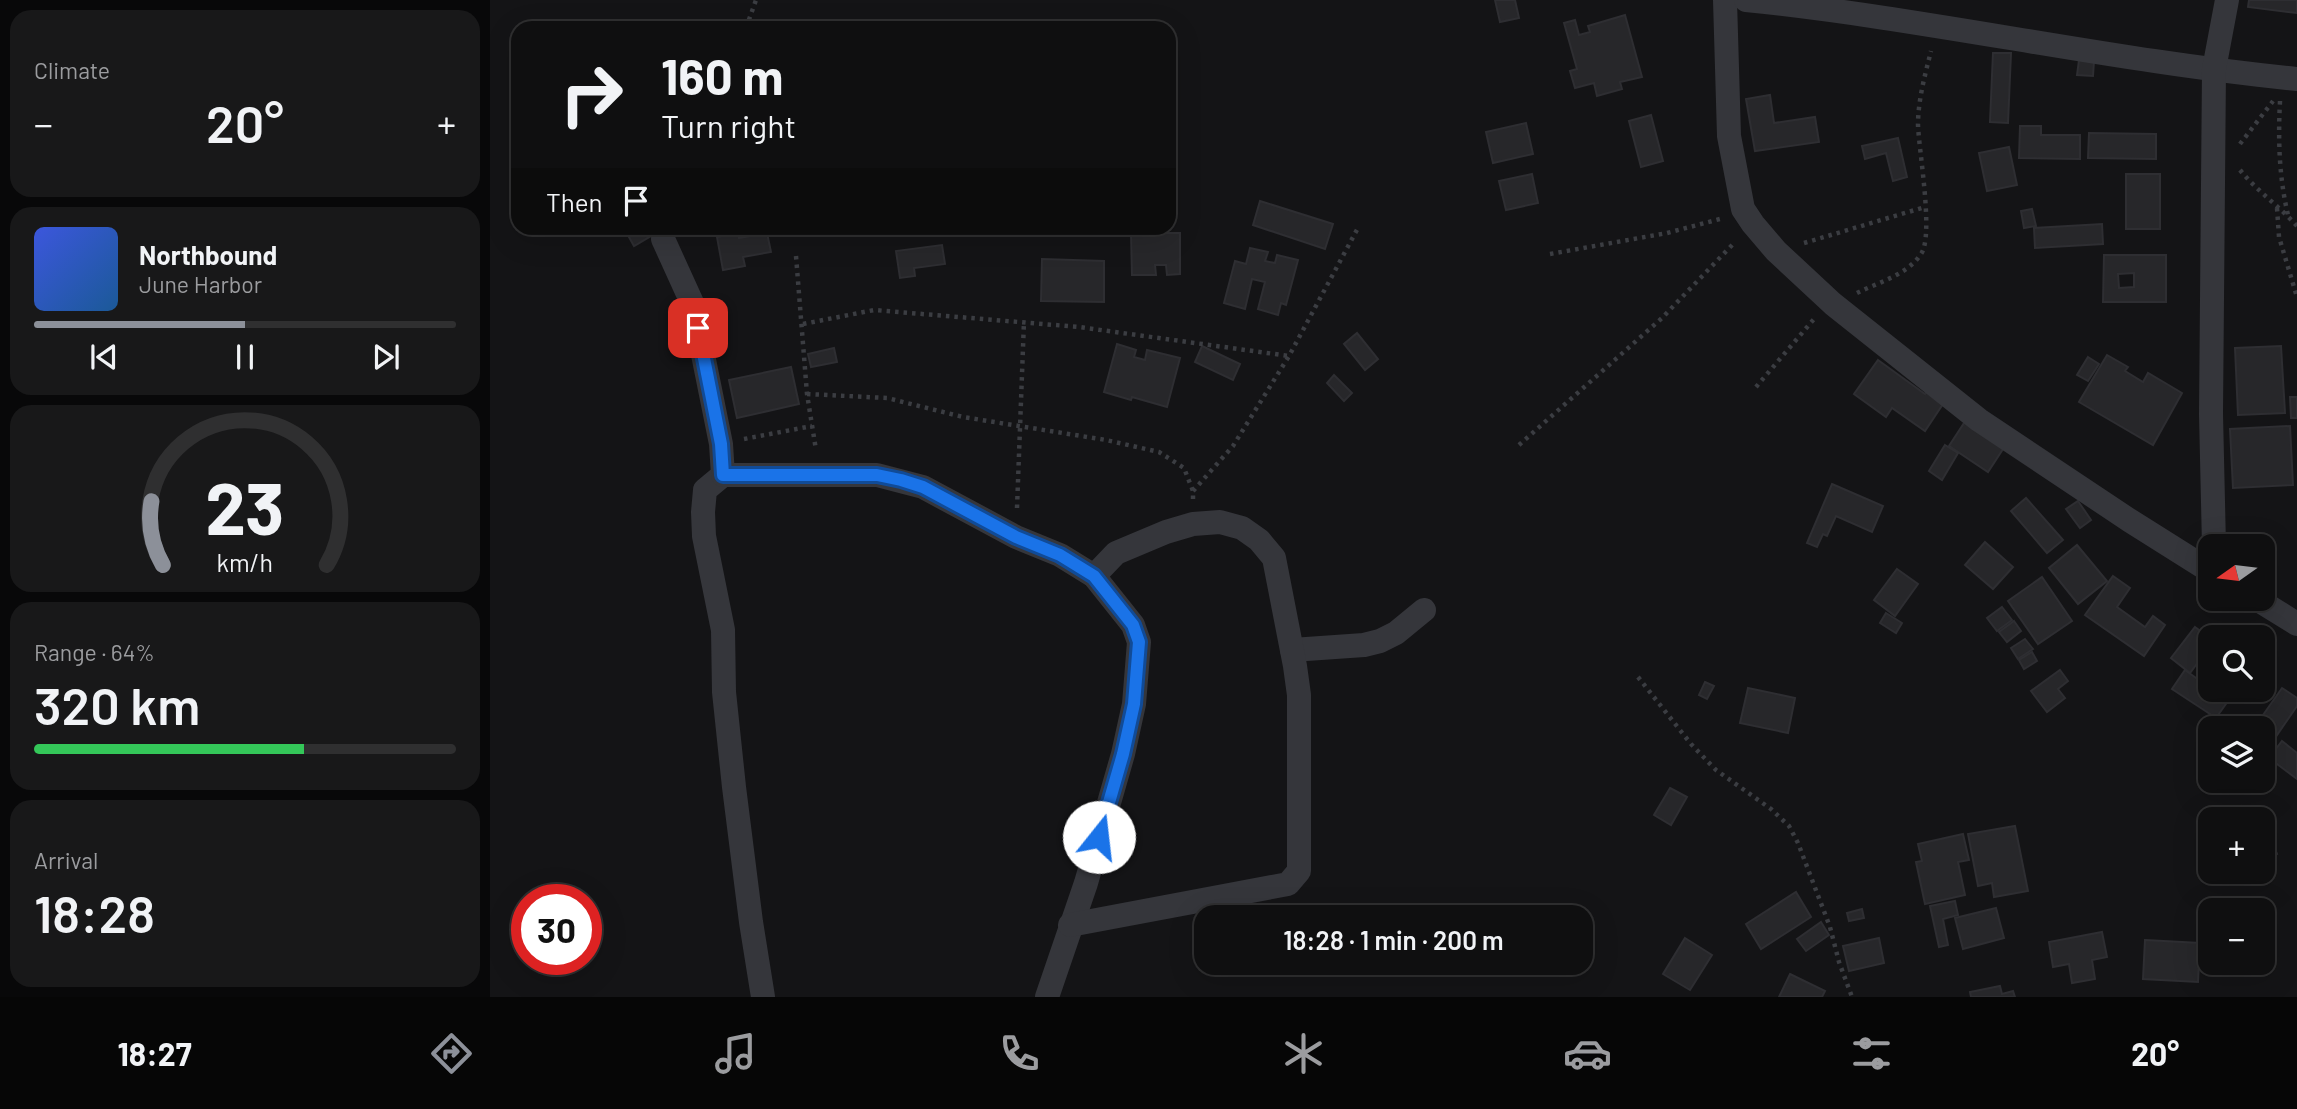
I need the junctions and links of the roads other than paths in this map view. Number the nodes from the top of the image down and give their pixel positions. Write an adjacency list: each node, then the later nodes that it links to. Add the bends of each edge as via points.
1 (1725, 0): 9 (street, via 1729,136 1748,216 1776,251 1833,304 1979,420)
2 (1746, 0): 4 (street)
3 (2227, 0): 4 (street)
4 (2214, 69): 5 (street); 8 (street)
5 (2297, 79)
6 (663, 239): 7 (street, via 693,305)
7 (723, 475): 10 (street, via 877,475 901,480 1060,555); 16 (street, via 705,490 704,536 723,631 724,692)
8 (2214, 534)
9 (2198, 563)
10 (1094, 576): 14 (street, via 1116,553 1166,532 1220,522 1242,528 1273,558); 15 (street, via 1133,625 1139,642 1134,704 1123,754)
11 (1423, 610): 14 (street, via 1396,634 1380,641)
12 (2275, 610): 13 (street)
13 (2297, 624)
14 (1292, 650): 15 (street, via 1299,695 1299,871 1288,884)
15 (1070, 925): 17 (street)
16 (763, 997)
17 (1047, 997)

